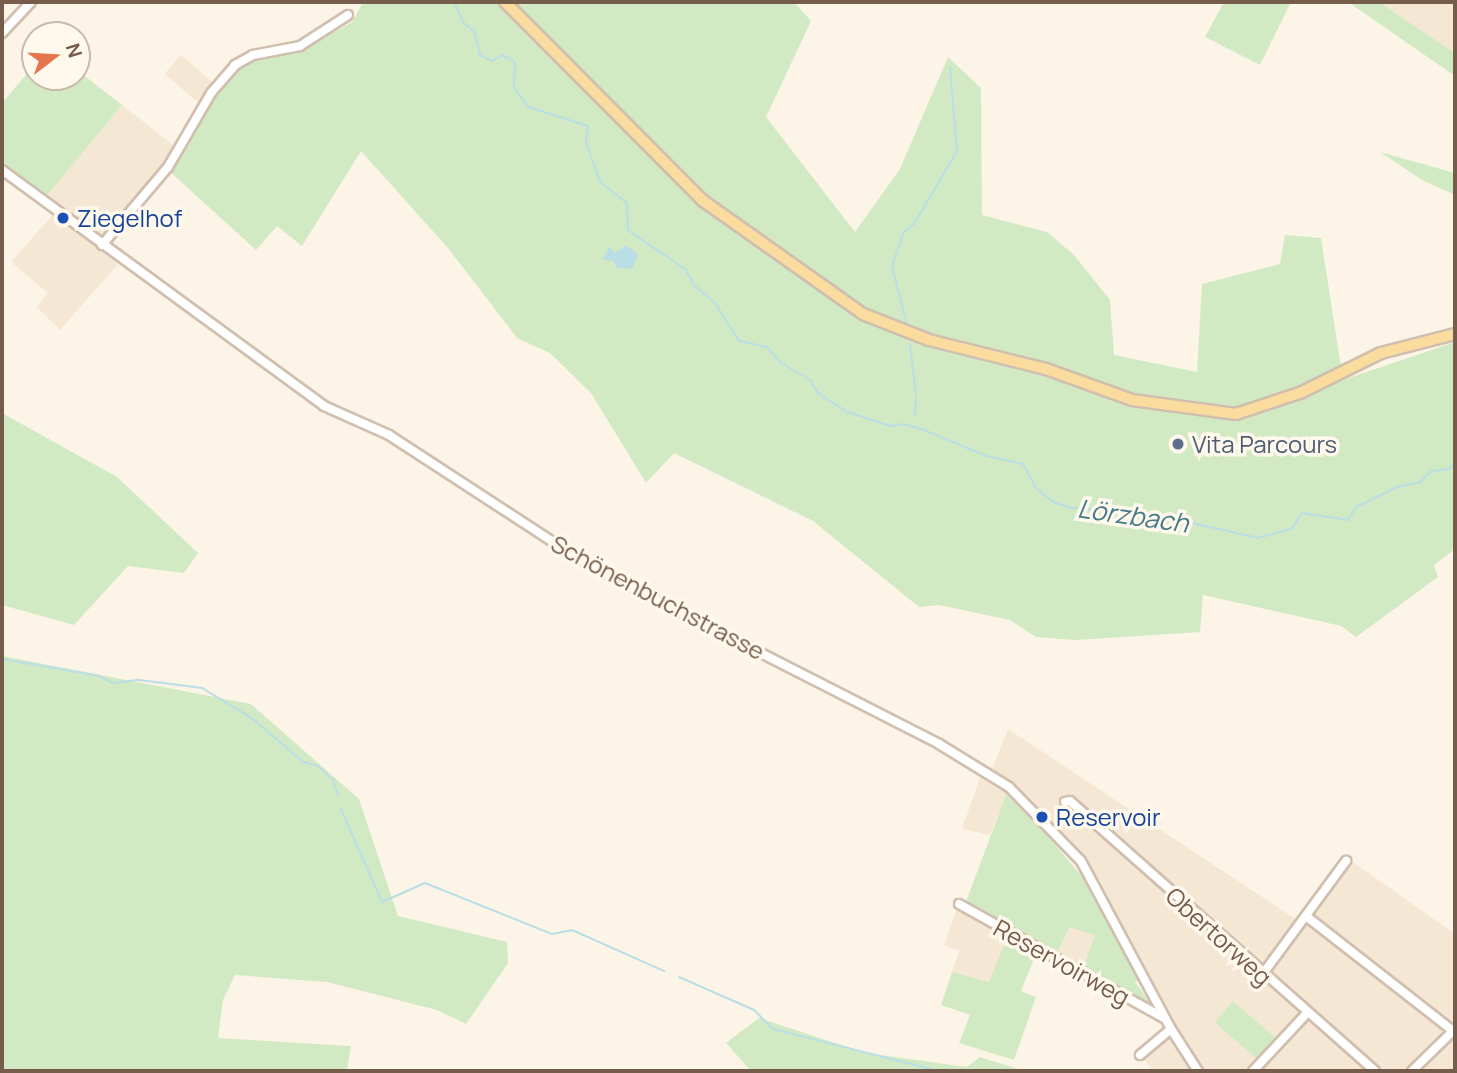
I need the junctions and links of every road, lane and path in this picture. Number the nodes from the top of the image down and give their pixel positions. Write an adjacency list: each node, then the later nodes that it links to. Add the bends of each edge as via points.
1 (32, 2): 4 (street)
2 (505, 2): 7 (main road, via 702,200 863,314 929,341 1046,369 1120,398 1236,414 1302,392 1381,354)
3 (348, 15): 6 (street, via 300,47 253,55 235,65 211,93 168,167)
4 (2, 33)
5 (2, 170): 6 (street, Schönenbuchstrasse)
6 (102, 245): 14 (street, Schönenbuchstrasse, via 303,393 401,441 590,566 849,697 996,778 1042,817 1081,861)
7 (1455, 334)
8 (1065, 802): 12 (street, Obertorweg, via 1070,801)
9 (1346, 861): 11 (street)
10 (959, 904): 14 (street, Reservoirweg)
11 (1307, 916): 12 (street); 16 (street)
12 (1262, 975): 13 (street, Obertorweg)
13 (1307, 1013): 19 (street); 20 (street, Obertorweg)
14 (1164, 1017): 15 (street, Schönenbuchstrasse)
15 (1171, 1029): 17 (street); 18 (street, Schönenbuchstrasse)
16 (1454, 1030): 21 (street)
17 (1140, 1055)
18 (1198, 1071)
19 (1253, 1071)
20 (1375, 1071)
21 (1412, 1071)

